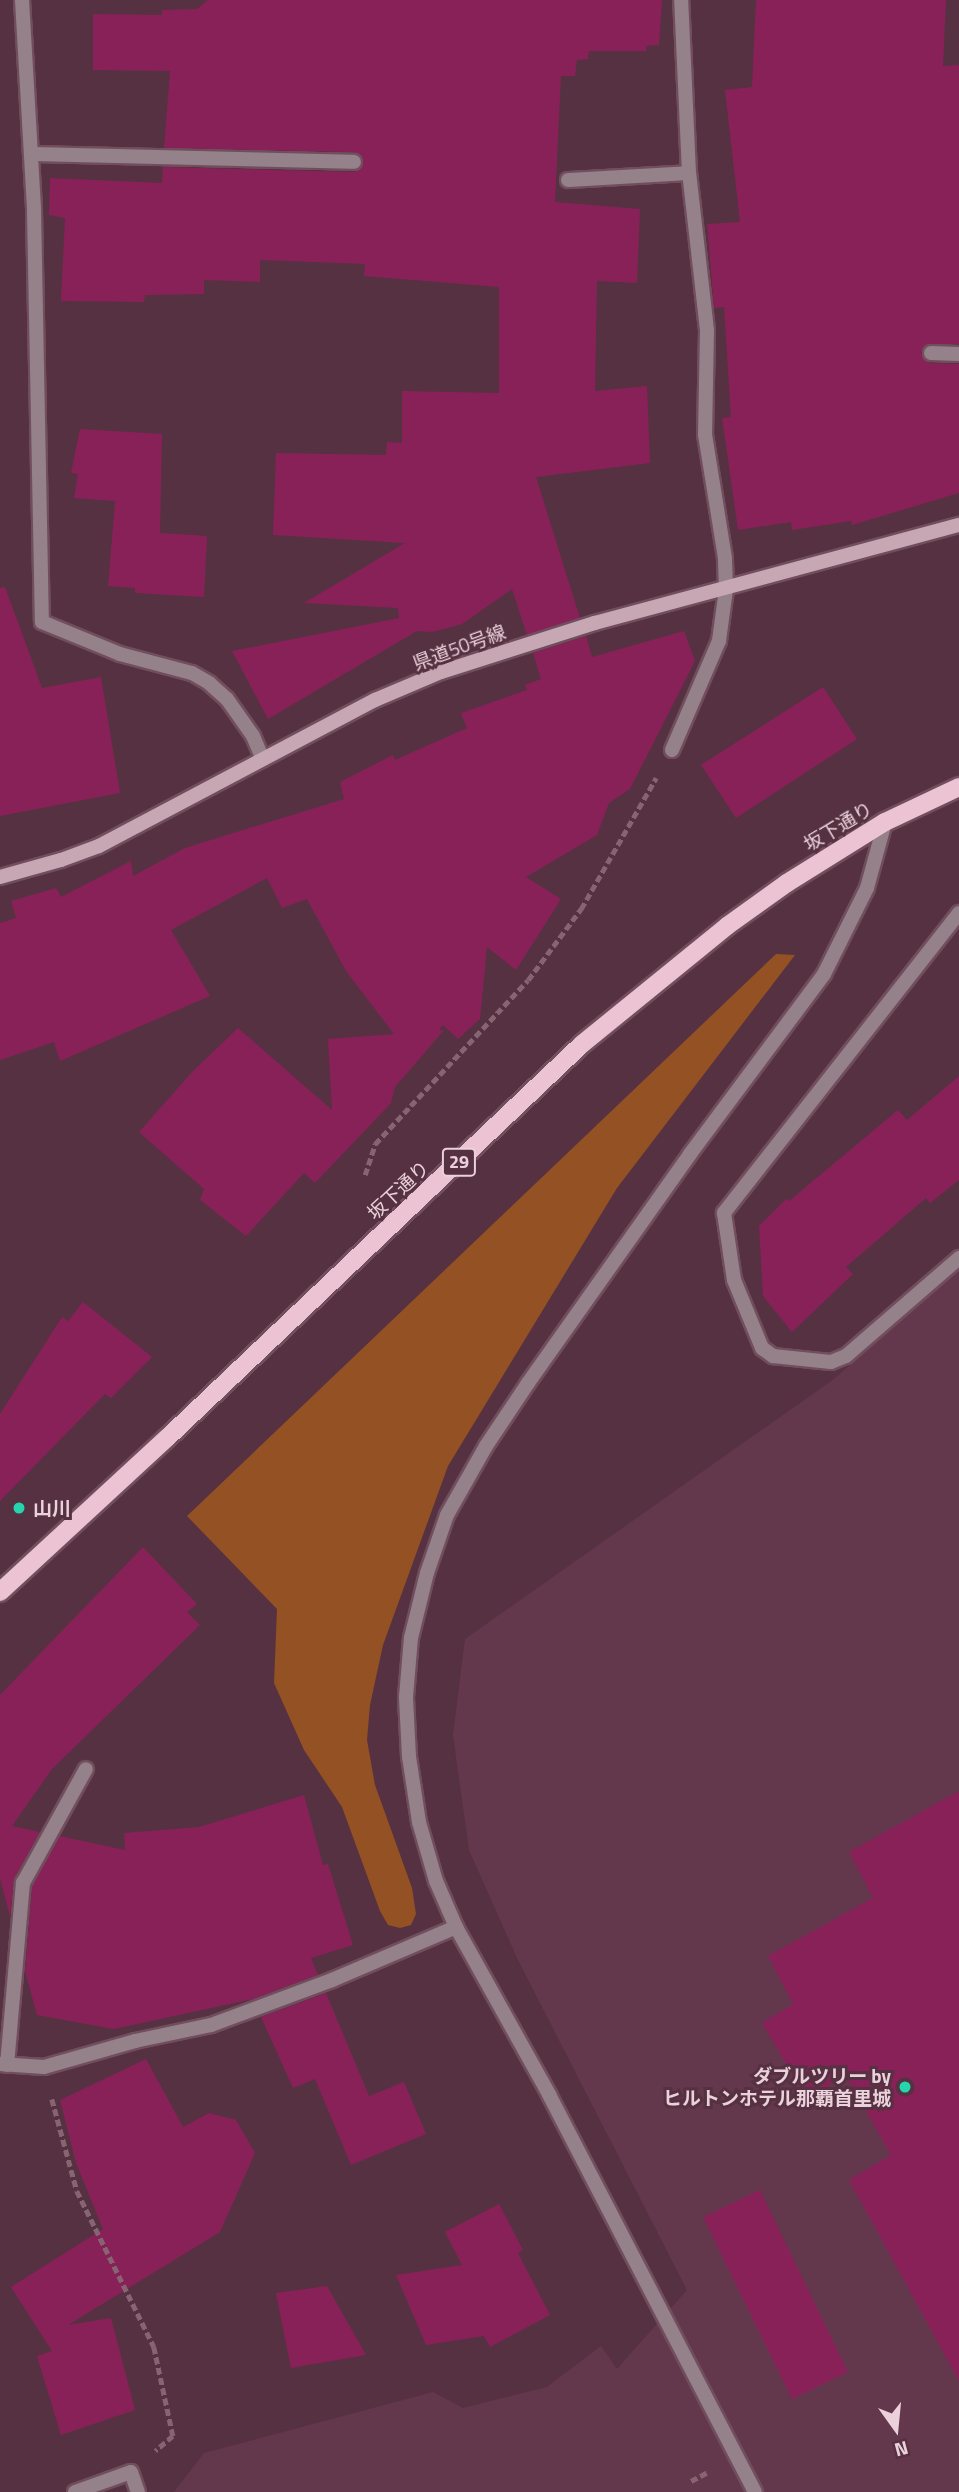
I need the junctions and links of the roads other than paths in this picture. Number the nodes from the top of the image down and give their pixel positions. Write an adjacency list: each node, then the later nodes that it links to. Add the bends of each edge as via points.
1 (22, 0): 3 (street)
2 (681, 0): 5 (street)
3 (31, 154): 4 (street); 12 (street, via 42,622 120,654 192,673 209,683 227,699)
4 (354, 162)
5 (689, 173): 6 (street); 10 (street, via 707,330 705,435)
6 (568, 180)
7 (931, 353): 8 (street)
8 (959, 354)
9 (959, 525): 10 (main road, 県道50号線)
10 (726, 589): 11 (street, via 719,641); 12 (main road, 県道50号線, via 595,622 441,672 375,700)
11 (672, 750)
12 (263, 759): 15 (main road, 県道50号線, via 99,846)
13 (959, 787): 14 (main road, 坂下通り / 29)
14 (884, 822): 18 (main road, 坂下通り / 29, via 747,912 582,1044); 20 (street, via 867,888 824,974 528,1383 447,1515 411,1638 406,1697 419,1822 436,1881)
15 (0, 877)
16 (959, 913): 17 (street, via 724,1213 734,1280 762,1348 773,1356 831,1362 846,1356)
17 (959, 1258)
18 (0, 1592)
19 (86, 1769): 21 (street, via 23,1883)
20 (456, 1927): 21 (street, via 344,1976 211,2025 44,2067); 24 (street, via 550,2096)
21 (4, 2064)
22 (75, 2492): 23 (street, via 131,2472)
23 (138, 2492)
24 (755, 2492)

